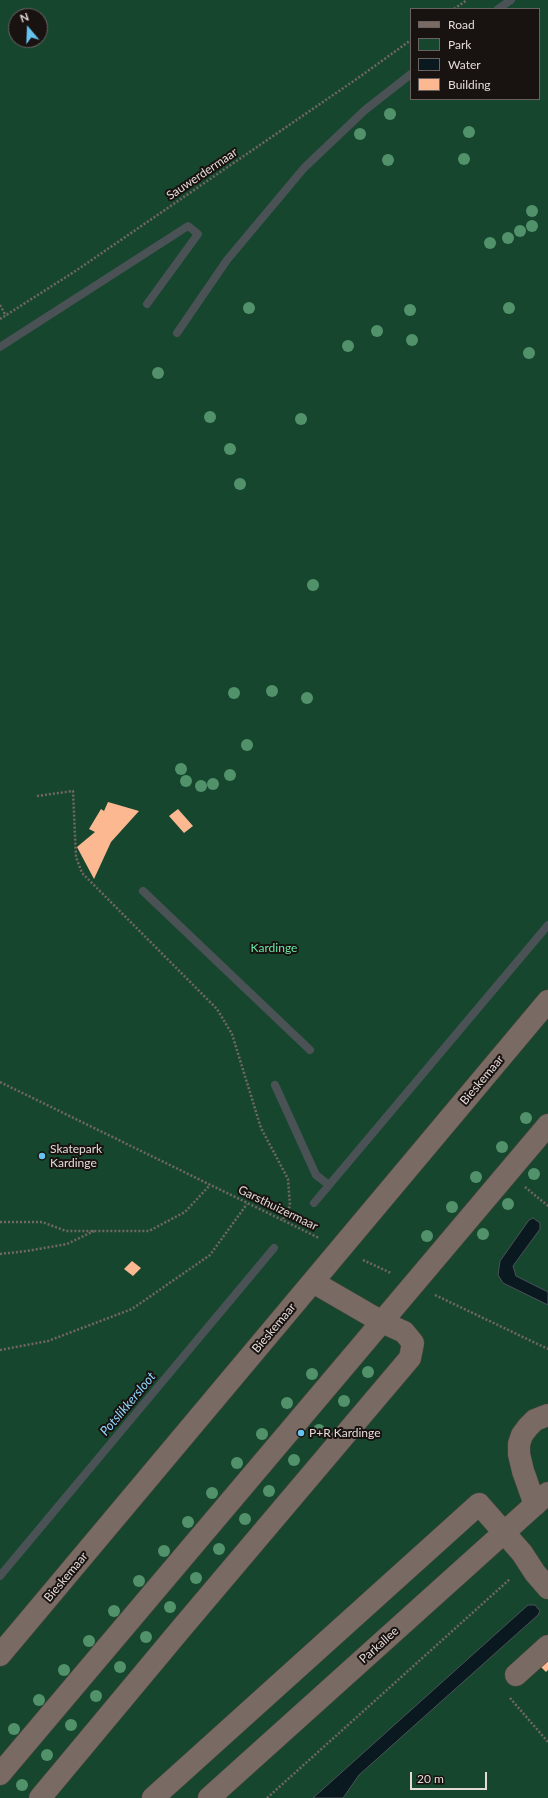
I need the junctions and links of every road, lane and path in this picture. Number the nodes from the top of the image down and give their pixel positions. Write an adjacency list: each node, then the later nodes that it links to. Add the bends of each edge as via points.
1 (467, 0): 2 (path)
2 (455, 8)
3 (410, 41): 5 (path, Sauwerdermaar, via 78,270)
4 (0, 305): 5 (path)
5 (6, 316): 6 (path, Sauwerdermaar)
6 (0, 319)
7 (36, 796): 13 (path, via 73,792 76,857 82,873 217,1009 232,1034 261,1128 288,1179 290,1206)
8 (548, 1001): 16 (lane, Bieskemaar)
9 (0, 1082): 11 (path, Garsthuizermaar)
10 (548, 1125): 19 (lane)
11 (210, 1185): 12 (path, Garsthuizermaar); 15 (path, via 185,1212 149,1231)
12 (247, 1204): 13 (path, Garsthuizermaar); 22 (path, via 210,1255 132,1309 48,1341)
13 (282, 1221): 16 (path, Garsthuizermaar)
14 (0, 1222): 15 (path, via 42,1222 66,1230)
15 (96, 1231): 17 (path, via 67,1244)
16 (341, 1249): 18 (lane, Bieskemaar); 19 (path, Garsthuizermaar)
17 (0, 1254)
18 (313, 1282): 20 (lane); 29 (lane, Bieskemaar)
19 (413, 1284): 20 (lane); 21 (path, Garsthuizermaar)
20 (382, 1322): 32 (lane); 33 (lane, via 404,1332 413,1343 410,1358)
21 (548, 1349)
22 (0, 1350)
23 (548, 1415): 24 (lane, via 535,1420 522,1435 519,1454 524,1471)
24 (542, 1499): 25 (lane, Parkallee)
25 (505, 1533): 26 (lane); 34 (lane, via 479,1504); 35 (lane, Parkallee)
26 (528, 1562): 27 (lane); 36 (path)
27 (548, 1588)
28 (548, 1646): 30 (lane)
29 (0, 1655)
30 (516, 1675): 31 (path, via 501,1688)
31 (548, 1742)
32 (0, 1774)
33 (40, 1798)
34 (153, 1798)
35 (209, 1798)
36 (267, 1798)

